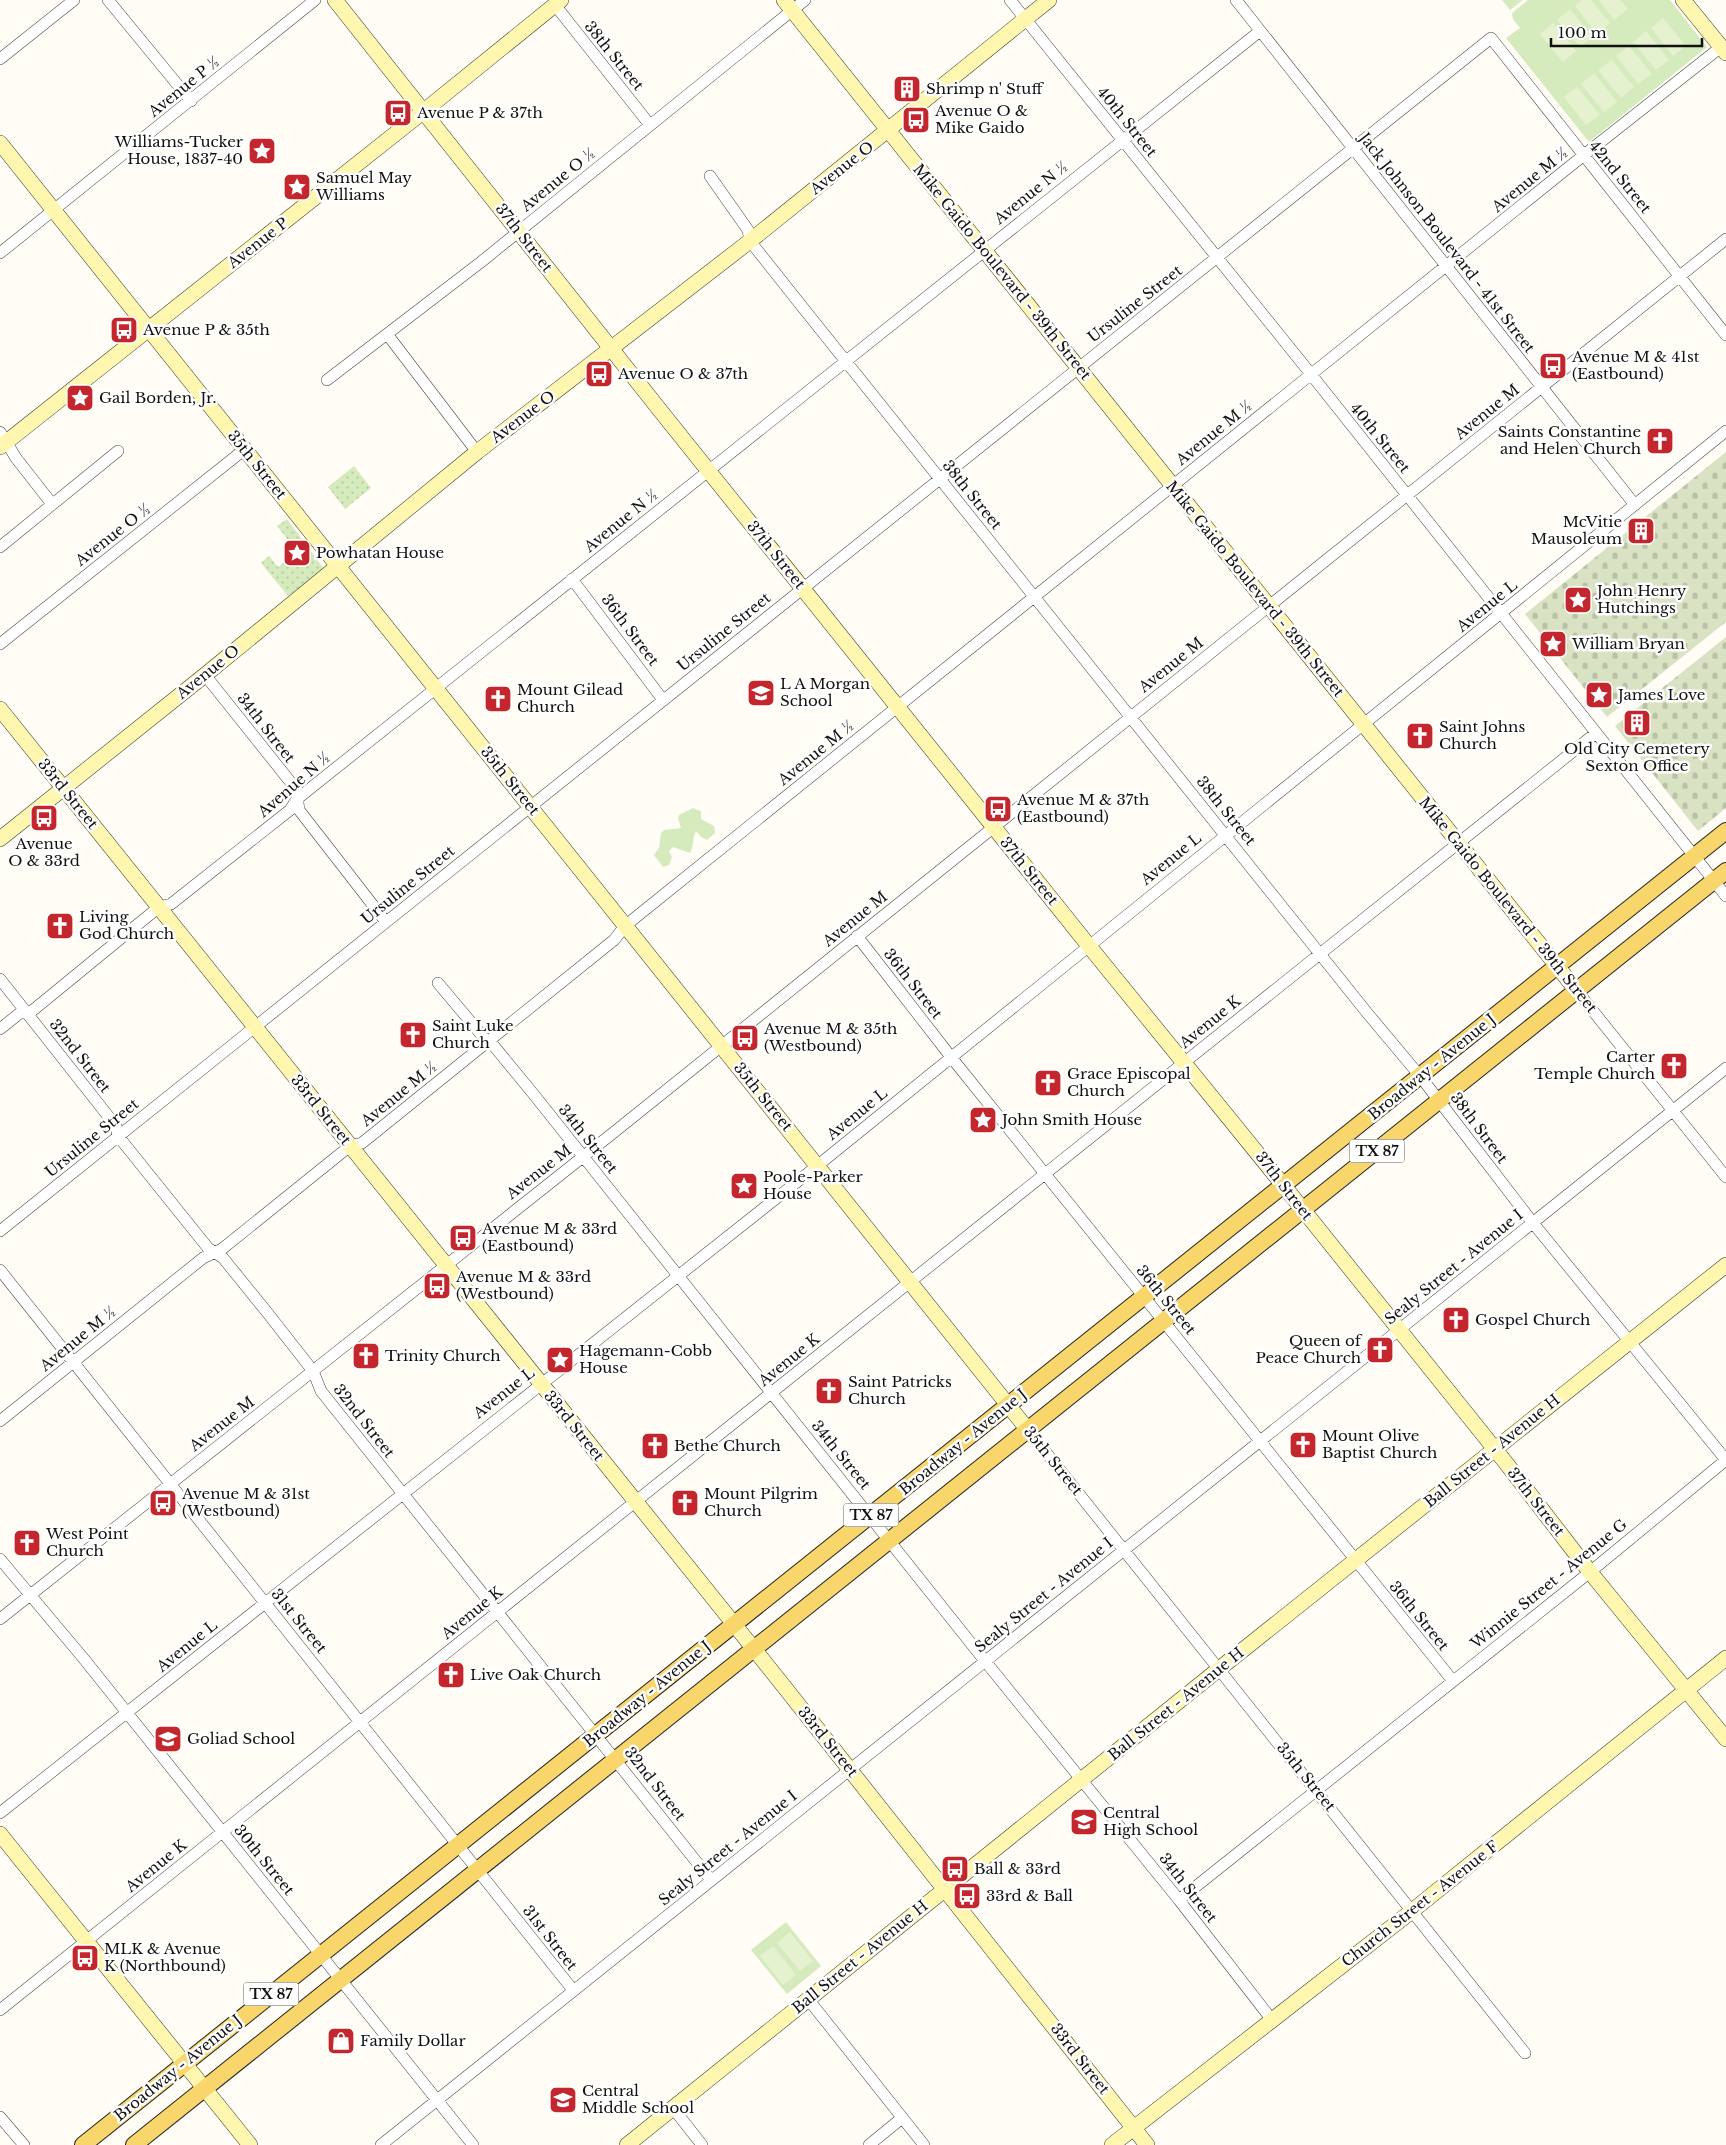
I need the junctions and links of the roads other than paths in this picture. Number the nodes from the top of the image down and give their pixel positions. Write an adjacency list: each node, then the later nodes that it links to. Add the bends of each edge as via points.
1 (74, 0): 16 (street)
2 (108, 0): 17 (street)
3 (315, 0): 17 (street, Avenue P ½)
4 (335, 0): 18 (main road, 37th Street)
5 (805, 0): 11 (street, Avenue O ½)
6 (1010, 0): 12 (street, 40th Street)
7 (1050, 0): 12 (main road, Avenue O)
8 (1236, 0): 13 (street, Jack Johnson Boulevard - 41st Street)
9 (1683, 0): 15 (main road)
10 (558, 2): 18 (main road, Avenue P); 19 (street, 38th Street)
11 (788, 5): 19 (street, Avenue O ½); 20 (main road, Mike Gaido Boulevard - 39th Street)
12 (1025, 20): 20 (main road, Avenue O); 21 (street, 40th Street)
13 (1260, 31): 21 (street, Avenue N ½); 23 (street, Jack Johnson Boulevard - 41st Street)
14 (1491, 38): 23 (street, Ursuline Street); 24 (street, 42nd Street)
15 (1724, 50): 24 (street, Avenue M ½)
16 (0, 59)
17 (191, 101): 26 (street, Avenue P ½)
18 (424, 111): 27 (main road, 37th Street); 35 (main road, Avenue P)
19 (650, 125): 27 (street, Avenue O ½)
20 (889, 131): 29 (main road, Avenue O); 30 (main road, Mike Gaido Boulevard - 39th Street)
21 (1122, 139): 30 (street, Avenue N ½); 32 (street, 40th Street)
22 (0, 143): 26 (main road, 35th Street)
23 (1353, 148): 32 (street, Ursuline Street); 33 (street, Jack Johnson Boulevard - 41st Street)
24 (1584, 155): 33 (street, Avenue M ½); 34 (street, 42nd Street)
25 (710, 176): 29 (street, 38th Street, via 748,230)
26 (54, 210): 31 (street, Avenue P ½); 35 (main road, 35th Street)
27 (519, 232): 36 (street, Avenue O ½); 38 (main road, 37th Street)
28 (1726, 239): 34 (street, Avenue M)
29 (750, 241): 38 (main road, Avenue O); 39 (street, 38th Street)
30 (985, 249): 39 (street, Avenue N ½); 40 (main road, Mike Gaido Boulevard - 39th Street)
31 (0, 253)
32 (1217, 259): 40 (street, Ursuline Street); 41 (street, 40th Street)
33 (1446, 266): 41 (street, Avenue M ½); 43 (street, Jack Johnson Boulevard - 41st Street)
34 (1680, 276): 37 (street, 42nd Street); 43 (street, Avenue M)
35 (149, 330): 45 (main road, Avenue P); 46 (main road, 35th Street)
36 (387, 334): 42 (street, Avenue O ½); 48 (street)
37 (1726, 335)
38 (613, 349): 48 (main road, Avenue O); 49 (main road, 37th Street)
39 (845, 360): 49 (street, Avenue N ½); 50 (street, 38th Street)
40 (1078, 368): 50 (street, Ursuline Street); 51 (main road, Mike Gaido Boulevard - 39th Street)
41 (1312, 375): 51 (street, Avenue M ½); 52 (street, 40th Street)
42 (327, 380)
43 (1542, 388): 52 (street, Avenue M); 54 (street, Jack Johnson Boulevard - 41st Street)
44 (1726, 431): 54 (street, Avenue L)
45 (2, 440): 53 (street)
46 (245, 449): 56 (main road, 35th Street); 62 (street, Avenue O ½)
47 (118, 451): 53 (street)
48 (478, 452): 56 (main road, Avenue O)
49 (708, 470): 57 (street, Avenue N ½); 58 (main road, 37th Street)
50 (940, 479): 58 (street, Ursuline Street); 59 (street, 38th Street)
51 (1173, 486): 59 (street, Avenue M ½); 60 (main road, Mike Gaido Boulevard - 39th Street)
52 (1407, 495): 60 (street, Avenue M); 61 (street, 40th Street)
53 (52, 504): 55 (street)
54 (1634, 505): 61 (street, Avenue L)
55 (0, 547)
56 (338, 566): 63 (main road, Avenue O); 64 (main road, 35th Street)
57 (572, 579): 64 (street, Avenue N ½); 65 (street, 36th Street)
58 (803, 588): 65 (street, Ursuline Street); 66 (main road, 37th Street)
59 (1034, 597): 66 (street, Avenue M ½); 68 (street, 38th Street)
60 (1269, 606): 68 (street, Avenue M); 69 (main road, Mike Gaido Boulevard - 39th Street)
61 (1501, 614): 69 (street, Avenue L); 70 (street, 40th Street)
62 (0, 644)
63 (205, 675): 71 (main road, Avenue O); 72 (street, 34th Street, via 296,790)
64 (435, 688): 72 (street, Avenue N ½); 73 (main road, 35th Street)
65 (664, 700): 73 (street, Ursuline Street)
66 (898, 706): 74 (main road, 37th Street); 84 (street, Avenue M ½)
67 (0, 709): 71 (main road, 33rd Street)
68 (1131, 717): 74 (street, Avenue M); 76 (street, 38th Street)
69 (1363, 723): 76 (street, Avenue L); 78 (main road, Mike Gaido Boulevard - 39th Street)
70 (1596, 733): 78 (street, Avenue K); 79 (street, 40th Street)
71 (62, 788): 77 (main road, Avenue O); 82 (main road, 33rd Street)
72 (297, 798): 82 (street, Avenue N ½, via 290,810 171,904); 83 (street, 34th Street, via 299,810)
73 (530, 806): 83 (street, Ursuline Street); 84 (main road, 35th Street)
74 (994, 826): 85 (street, Avenue M); 86 (main road, 37th Street)
75 (1726, 831): 79 (main road, Broadway - Avenue J / TX 87)
76 (1225, 835): 86 (street, Avenue L); 87 (street, 38th Street)
77 (0, 839)
78 (1458, 843): 87 (street, Avenue K); 88 (main road, Mike Gaido Boulevard - 39th Street)
79 (1695, 856): 80 (street, 40th Street); 88 (main road, Broadway - Avenue J / TX 87)
80 (1720, 876): 81 (street, 40th Street); 91 (main road, Broadway - Avenue J / TX 87)
81 (1726, 896)
82 (159, 907): 92 (street, Avenue N ½, via 35,1009); 93 (main road, 33rd Street)
83 (386, 922): 93 (street, Ursuline Street)
84 (625, 926): 95 (street, Avenue M ½, via 618,936); 96 (main road, 35th Street)
85 (857, 936): 96 (street, Avenue M); 97 (street, 36th Street)
86 (1089, 946): 97 (street, Avenue L); 98 (main road, 37th Street)
87 (1320, 954): 98 (street, Avenue K); 100 (street, 38th Street)
88 (1557, 966): 91 (main road, Mike Gaido Boulevard - 39th Street); 100 (main road, Broadway - Avenue J / TX 87)
89 (0, 979): 92 (street, 32nd Street)
90 (438, 984): 95 (street, 34th Street, via 484,1039)
91 (1577, 991): 101 (main road, Broadway - Avenue J / TX 87); 102 (street, Mike Gaido Boulevard - 39th Street)
92 (26, 1012): 94 (street, Avenue N ½); 103 (street, 32nd Street, via 116,1126)
93 (254, 1027): 103 (street, Ursuline Street); 104 (main road, 33rd Street)
94 (0, 1029)
95 (489, 1040): 104 (street, Avenue M ½, via 362,1143); 105 (street, 34th Street)
96 (721, 1046): 105 (street, Avenue M); 106 (main road, 35th Street)
97 (951, 1057): 106 (street, Avenue L); 107 (street, 36th Street)
98 (1184, 1063): 107 (street, Avenue K); 109 (main road, 37th Street)
99 (1726, 1068): 102 (street, Sealy Street - Avenue I)
100 (1420, 1076): 101 (street, 38th Street); 109 (main road, Broadway - Avenue J / TX 87)
101 (1439, 1101): 110 (main road, Broadway - Avenue J / TX 87); 111 (street, 38th Street)
102 (1673, 1111): 108 (street, Mike Gaido Boulevard - 39th Street); 111 (street, Sealy Street - Avenue I)
103 (118, 1136): 112 (street, Ursuline Street); 113 (street, 32nd Street)
104 (350, 1146): 113 (street, Avenue M ½); 115 (main road, 33rd Street)
105 (583, 1157): 115 (street, Avenue M); 117 (street, 34th Street)
106 (817, 1166): 117 (street, Avenue L); 118 (main road, 35th Street)
107 (1046, 1173): 118 (street, Avenue K); 119 (street, 36th Street)
108 (1726, 1177)
109 (1284, 1186): 110 (main road, 37th Street); 119 (main road, Broadway - Avenue J / TX 87)
110 (1303, 1210): 120 (main road, Broadway - Avenue J / TX 87); 121 (main road, 37th Street)
111 (1533, 1222): 121 (street, Sealy Street - Avenue I); 122 (street, 38th Street)
112 (0, 1230)
113 (213, 1253): 123 (street, Avenue M ½); 124 (street, 32nd Street, via 223,1258)
114 (1726, 1265): 122 (main road, Ball Street - Avenue H)
115 (446, 1266): 124 (street, Avenue M); 125 (main road, 33rd Street)
116 (0, 1270): 123 (street, 31st Street)
117 (678, 1276): 125 (street, Avenue L); 126 (street, 34th Street)
118 (910, 1282): 126 (street, Avenue K); 127 (main road, 35th Street)
119 (1144, 1297): 120 (street, 36th Street); 127 (main road, Broadway - Avenue J / TX 87)
120 (1164, 1321): 129 (main road, Broadway - Avenue J / TX 87); 130 (street, 36th Street)
121 (1399, 1331): 130 (street, Sealy Street - Avenue I); 131 (main road, 37th Street)
122 (1629, 1342): 131 (main road, Ball Street - Avenue H); 132 (street, 38th Street)
123 (73, 1362): 128 (street, Avenue M ½); 133 (street, 31st Street)
124 (313, 1371): 133 (street, Avenue M); 134 (street, 32nd Street, via 321,1391)
125 (540, 1384): 134 (street, Avenue L); 135 (main road, 33rd Street)
126 (772, 1392): 135 (street, Avenue K); 136 (street, 34th Street)
127 (1009, 1405): 129 (main road, 35th Street); 136 (main road, Broadway - Avenue J / TX 87)
128 (0, 1421)
129 (1028, 1430): 137 (main road, Broadway - Avenue J / TX 87); 138 (street, 35th Street)
130 (1260, 1441): 138 (street, Sealy Street - Avenue I); 140 (street, 36th Street)
131 (1494, 1449): 140 (main road, Ball Street - Avenue H); 141 (main road, 37th Street)
132 (1726, 1460): 141 (street, Winnie Street - Avenue G)
133 (171, 1484): 142 (street, Avenue M); 143 (street, 31st Street)
134 (402, 1494): 143 (street, Avenue L); 144 (street, 32nd Street)
135 (635, 1502): 144 (street, Avenue K); 146 (main road, 33rd Street)
136 (870, 1516): 137 (street, 34th Street); 146 (main road, Broadway - Avenue J / TX 87)
137 (890, 1540): 147 (main road, Broadway - Avenue J / TX 87); 149 (street, 34th Street)
138 (1124, 1550): 149 (street, Sealy Street - Avenue I); 150 (street, 35th Street)
139 (0, 1559): 142 (street, 30th Street)
140 (1355, 1560): 150 (main road, Ball Street - Avenue H); 151 (street, 36th Street)
141 (1590, 1572): 151 (street, Winnie Street - Avenue G); 152 (main road, 37th Street)
142 (30, 1595): 145 (street, Avenue M); 153 (street, 30th Street)
143 (265, 1602): 153 (street, Avenue L); 154 (street, 31st Street)
144 (497, 1612): 154 (street, Avenue K); 155 (street, 32nd Street)
145 (0, 1619)
146 (734, 1625): 147 (main road, 33rd Street); 155 (main road, Broadway - Avenue J / TX 87)
147 (754, 1649): 157 (main road, Broadway - Avenue J / TX 87); 158 (main road, 33rd Street)
148 (1726, 1658): 152 (main road, Church Street - Avenue F)
149 (985, 1661): 158 (street, Sealy Street - Avenue I); 159 (street, 34th Street)
150 (1219, 1669): 159 (main road, Ball Street - Avenue H); 160 (street, 35th Street)
151 (1453, 1681): 160 (street, Winnie Street - Avenue G)
152 (1687, 1690): 156 (main road, 37th Street); 169 (main road, Church Street - Avenue F)
153 (126, 1713): 161 (street, Avenue L); 162 (street, 30th Street)
154 (360, 1722): 162 (street, Avenue K); 164 (street, 31st Street)
155 (597, 1734): 157 (street, 32nd Street); 164 (main road, Broadway - Avenue J / TX 87)
156 (1726, 1739)
157 (616, 1759): 165 (main road, Broadway - Avenue J / TX 87); 166 (street, 32nd Street)
158 (850, 1769): 166 (street, Sealy Street - Avenue I); 167 (main road, 33rd Street)
159 (1082, 1779): 167 (main road, Ball Street - Avenue H); 168 (street, 34th Street)
160 (1316, 1790): 168 (street, Winnie Street - Avenue G); 169 (street, 35th Street)
161 (0, 1813)
162 (222, 1832): 170 (street, Avenue K); 171 (street, 30th Street)
163 (0, 1834): 170 (main road)
164 (459, 1844): 165 (street, 31st Street); 171 (main road, Broadway - Avenue J / TX 87)
165 (477, 1869): 172 (main road, Broadway - Avenue J / TX 87); 173 (street, 31st Street)
166 (711, 1880): 173 (street, Sealy Street - Avenue I)
167 (945, 1889): 174 (main road, Ball Street - Avenue H); 184 (main road, 33rd Street)
168 (1179, 1900): 176 (street, 34th Street)
169 (1412, 1911): 176 (main road, Church Street - Avenue F); 177 (street, 35th Street)
170 (86, 1942): 175 (street, Avenue K); 178 (main road)
171 (321, 1954): 172 (street, 30th Street); 178 (main road, Broadway - Avenue J / TX 87)
172 (341, 1979): 179 (main road, Broadway - Avenue J / TX 87); 180 (street, 30th Street)
173 (573, 1990): 180 (street, Sealy Street - Avenue I)
174 (808, 1999): 181 (main road, Ball Street - Avenue H); 183 (street)
175 (0, 2010)
176 (1272, 2020): 184 (main road, Church Street - Avenue F)
177 (1524, 2053)
178 (184, 2064): 179 (main road); 186 (main road, Broadway - Avenue J / TX 87)
179 (204, 2089): 187 (main road, Broadway - Avenue J / TX 87); 188 (main road)
180 (437, 2100): 189 (street, Sealy Street - Avenue I); 190 (street, 30th Street)
181 (673, 2108): 191 (main road, Ball Street - Avenue H); 192 (street)
182 (0, 2117): 185 (street)
183 (902, 2118): 193 (street); 194 (street)
184 (1133, 2128): 195 (main road, Church Street - Avenue F); 196 (main road, 33rd Street)
185 (24, 2145)
186 (83, 2145)
187 (134, 2145)
188 (250, 2145)
189 (381, 2145)
190 (473, 2145)
191 (627, 2145)
192 (702, 2145)
193 (869, 2145)
194 (924, 2145)
195 (1112, 2145)
196 (1147, 2145)

